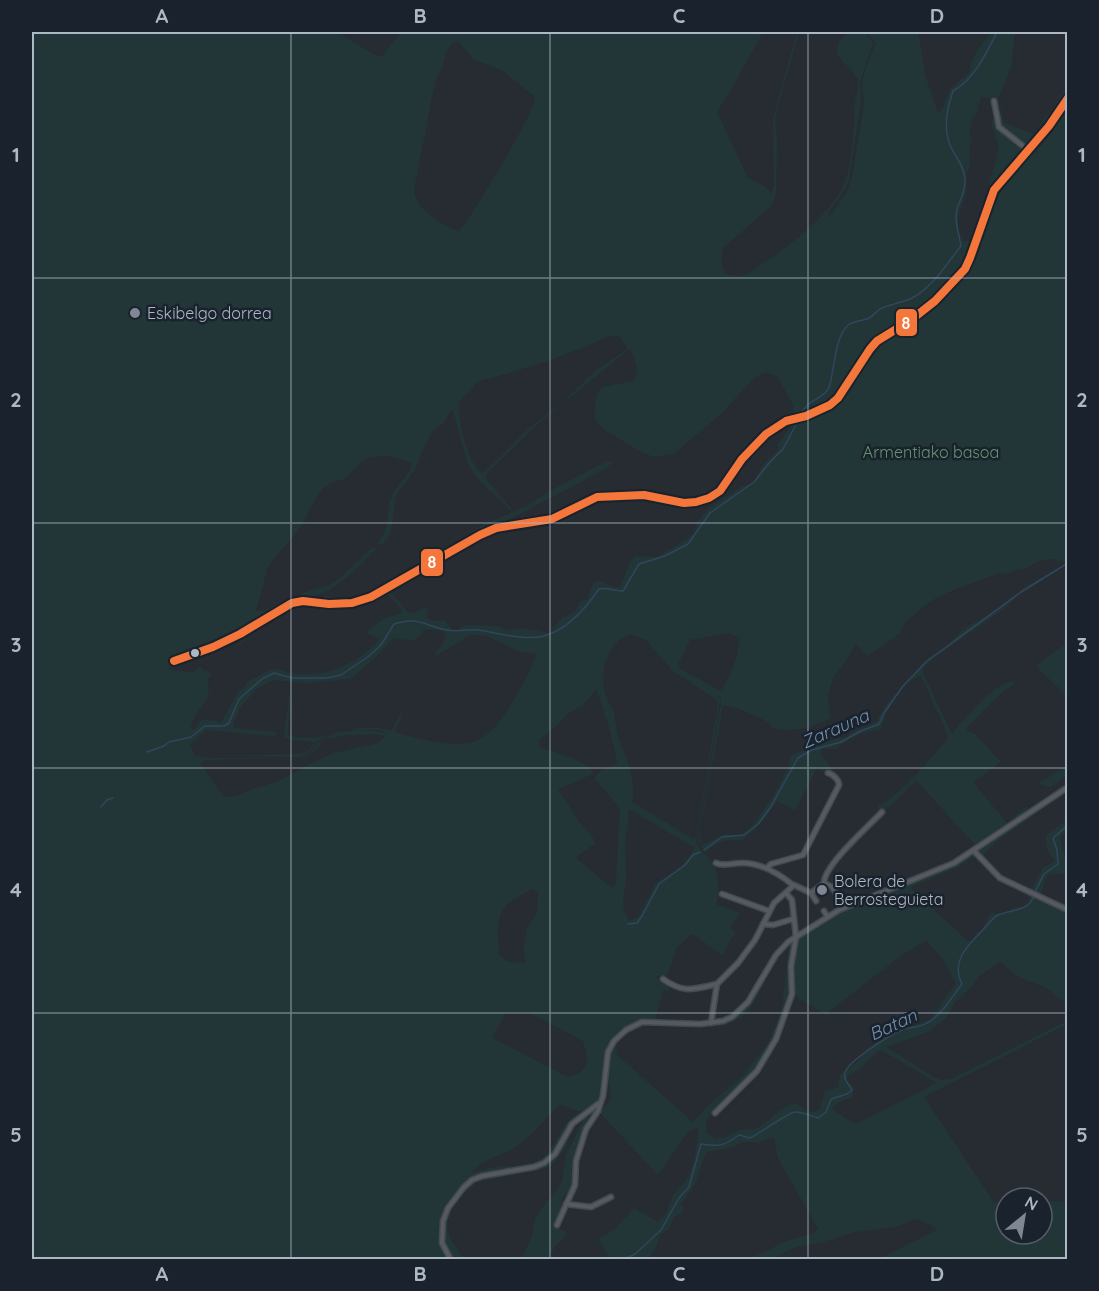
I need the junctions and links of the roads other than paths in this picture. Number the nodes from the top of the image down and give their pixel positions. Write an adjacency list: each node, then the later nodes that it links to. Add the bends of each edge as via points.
1 (1068, 98): 3 (street)
2 (994, 101): 3 (street, via 999,127)
3 (1028, 150): 4 (street, via 994,190 966,269 928,308 877,341 838,398 766,434 720,491 709,498 684,503 644,495 597,497 552,519 496,528 480,535 370,597 352,603 292,603 220,644)
4 (174, 661)
5 (828, 773): 10 (street, via 839,785 803,855)
6 (1068, 787): 8 (street)
7 (882, 812): 11 (street, via 832,864)
8 (974, 850): 17 (street, via 940,871); 18 (street, via 1000,878)
9 (716, 863): 10 (street)
10 (767, 868): 12 (street)
11 (824, 883): 14 (street); 17 (street, via 832,887)
12 (794, 885): 13 (street); 14 (street)
13 (786, 893): 19 (street); 22 (street, via 792,900)
14 (811, 893): 16 (street)
15 (722, 894): 19 (street)
16 (816, 901)
17 (845, 907): 21 (street)
18 (1068, 910)
19 (769, 911): 23 (street)
20 (824, 911): 21 (street)
21 (827, 916): 24 (street)
22 (793, 920): 23 (street); 24 (street)
23 (763, 924): 26 (street, via 738,963)
24 (796, 937): 27 (street, via 776,955 744,1008 728,1019); 29 (street, via 792,994 776,1039 757,1071)
25 (663, 979): 26 (street, via 689,990)
26 (717, 984): 27 (street)
27 (711, 1023): 28 (street, via 649,1022 629,1027 608,1052)
28 (601, 1101): 31 (street, via 580,1144 575,1185); 33 (street, via 572,1124 555,1154 544,1163 482,1176 464,1187 443,1221 442,1243)
29 (715, 1113)
30 (611, 1197): 31 (street, via 591,1207)
31 (566, 1204): 32 (street)
32 (557, 1225)
33 (451, 1260)

